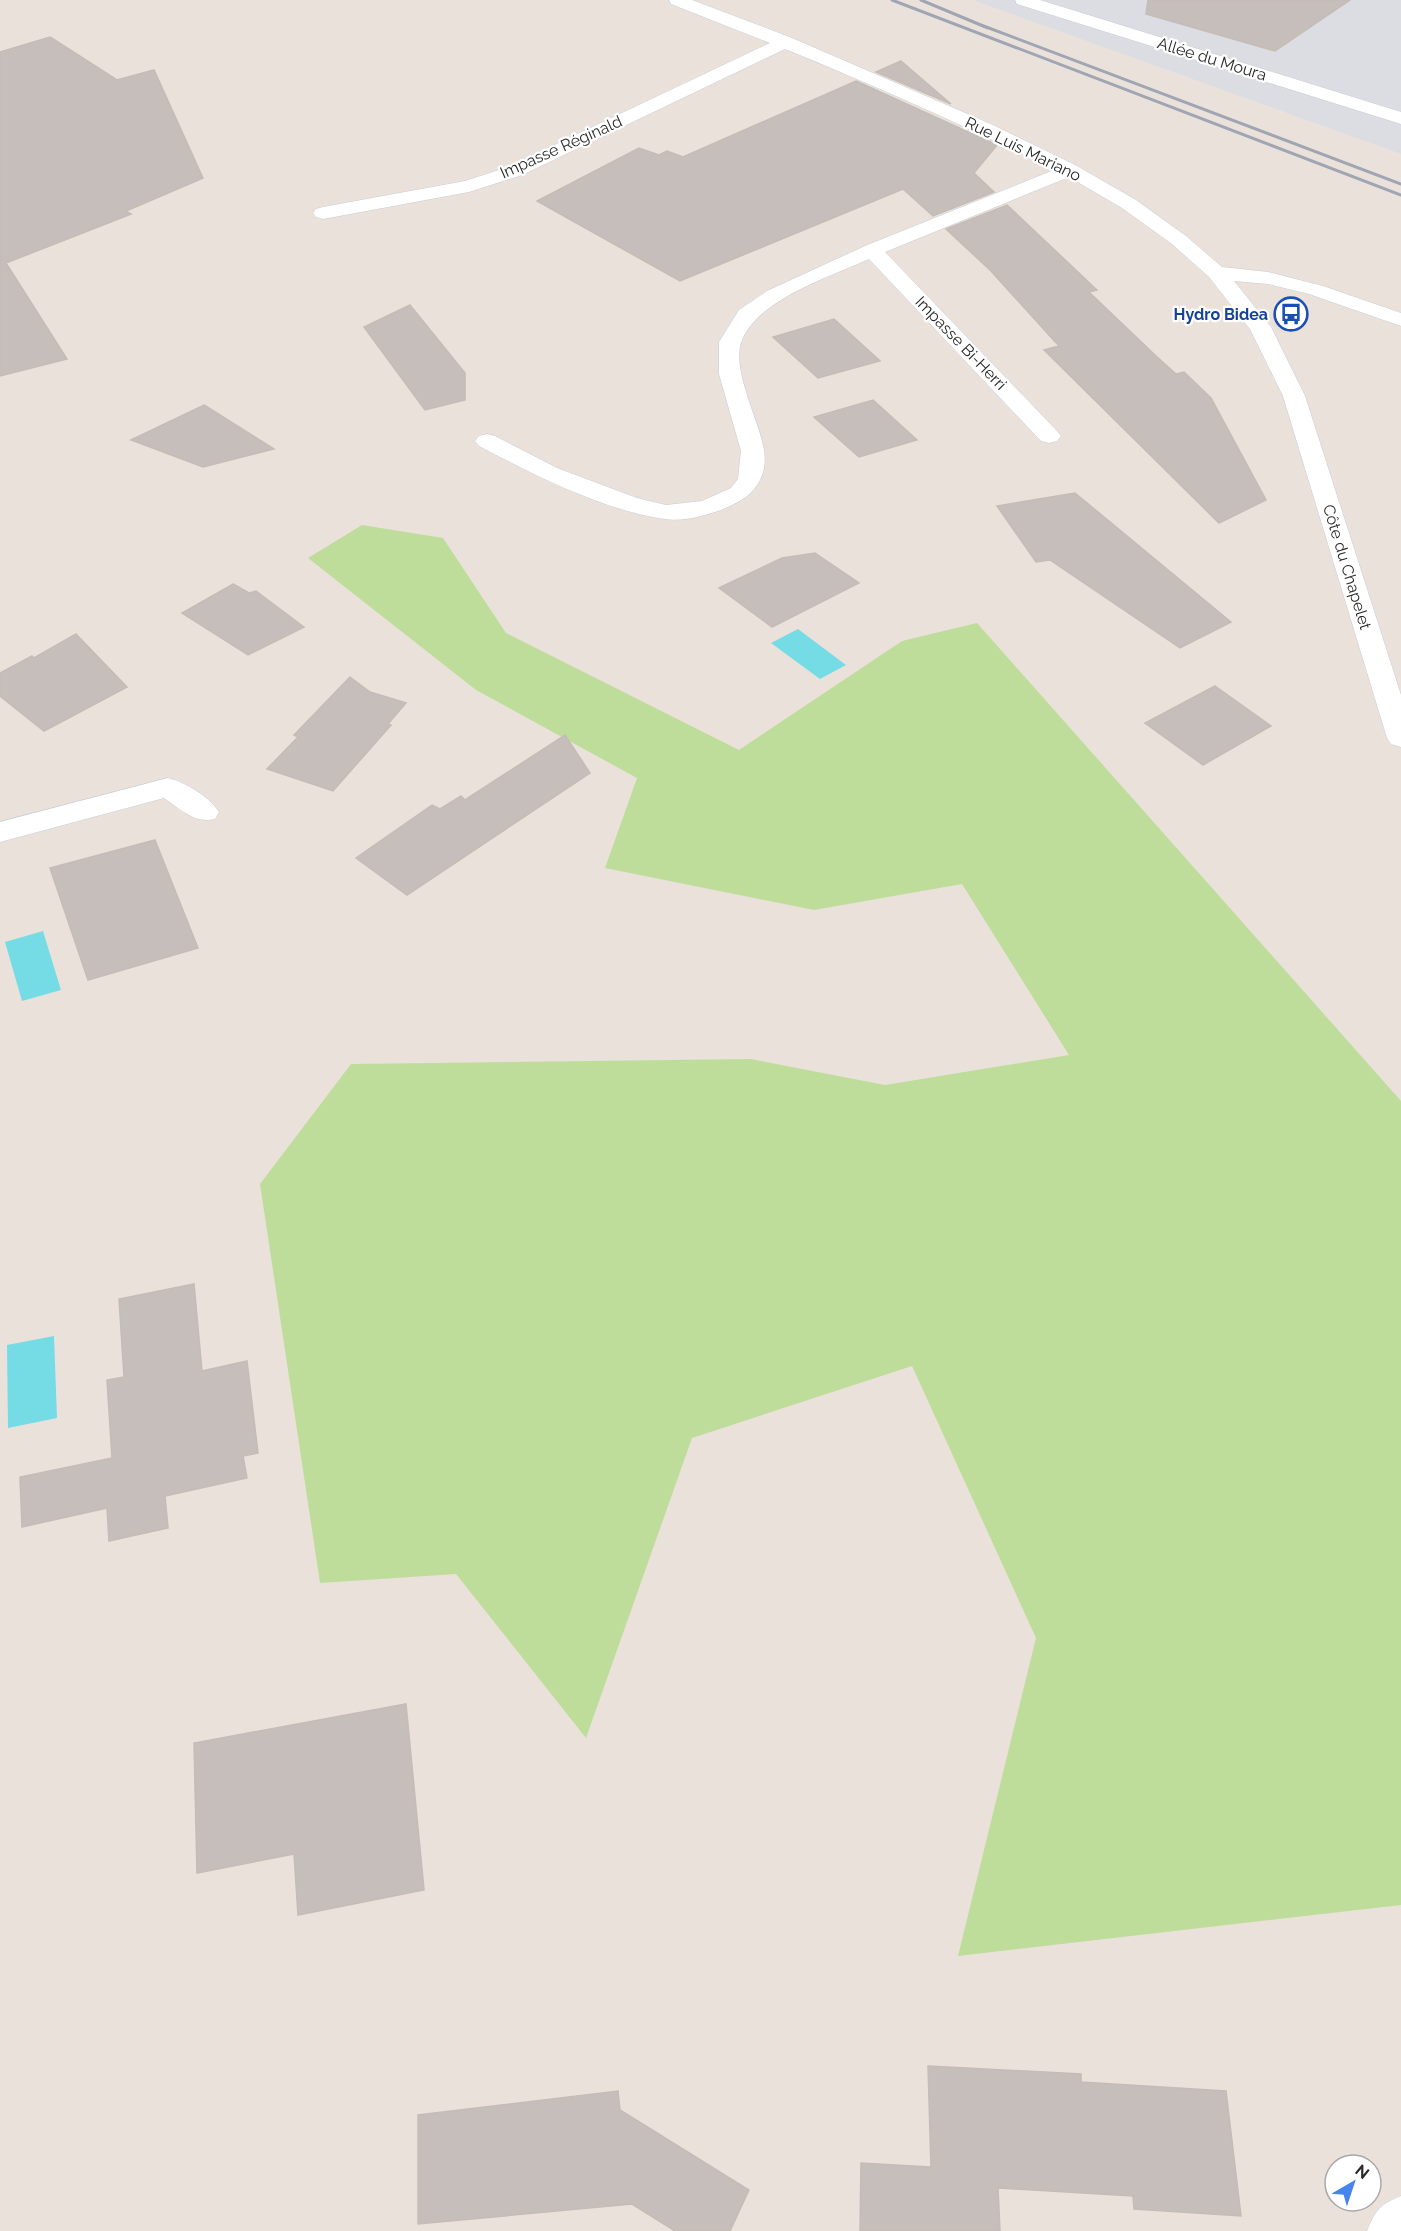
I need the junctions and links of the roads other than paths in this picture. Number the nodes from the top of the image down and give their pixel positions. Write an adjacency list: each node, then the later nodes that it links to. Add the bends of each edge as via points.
1 (677, 0): 3 (street, Rue Luis Mariano)
2 (1023, 0): 4 (street, Allée du Moura)
3 (786, 42): 5 (street, Rue Luis Mariano); 6 (street, Impasse Réginald, via 515,171 469,186)
4 (1401, 118)
5 (1070, 170): 7 (street); 8 (street, Rue Luis Mariano, via 1129,204)
6 (323, 213)
7 (872, 250): 11 (street, Impasse Bi-Herri); 12 (street, via 774,295 747,315 730,342 730,374 753,451 750,480 739,493 707,508 666,512 629,503 549,473)
8 (1216, 273): 9 (street, via 1269,278 1306,287); 10 (street, Rue Luis Mariano, via 1260,327)
9 (1401, 320)
10 (1294, 396): 13 (street, Côte du Chapelet)
11 (1049, 436)
12 (487, 441)
13 (1401, 738)
14 (205, 812): 15 (street, via 168,787)
15 (0, 832)
16 (1401, 2220): 17 (street)
17 (1392, 2231)

